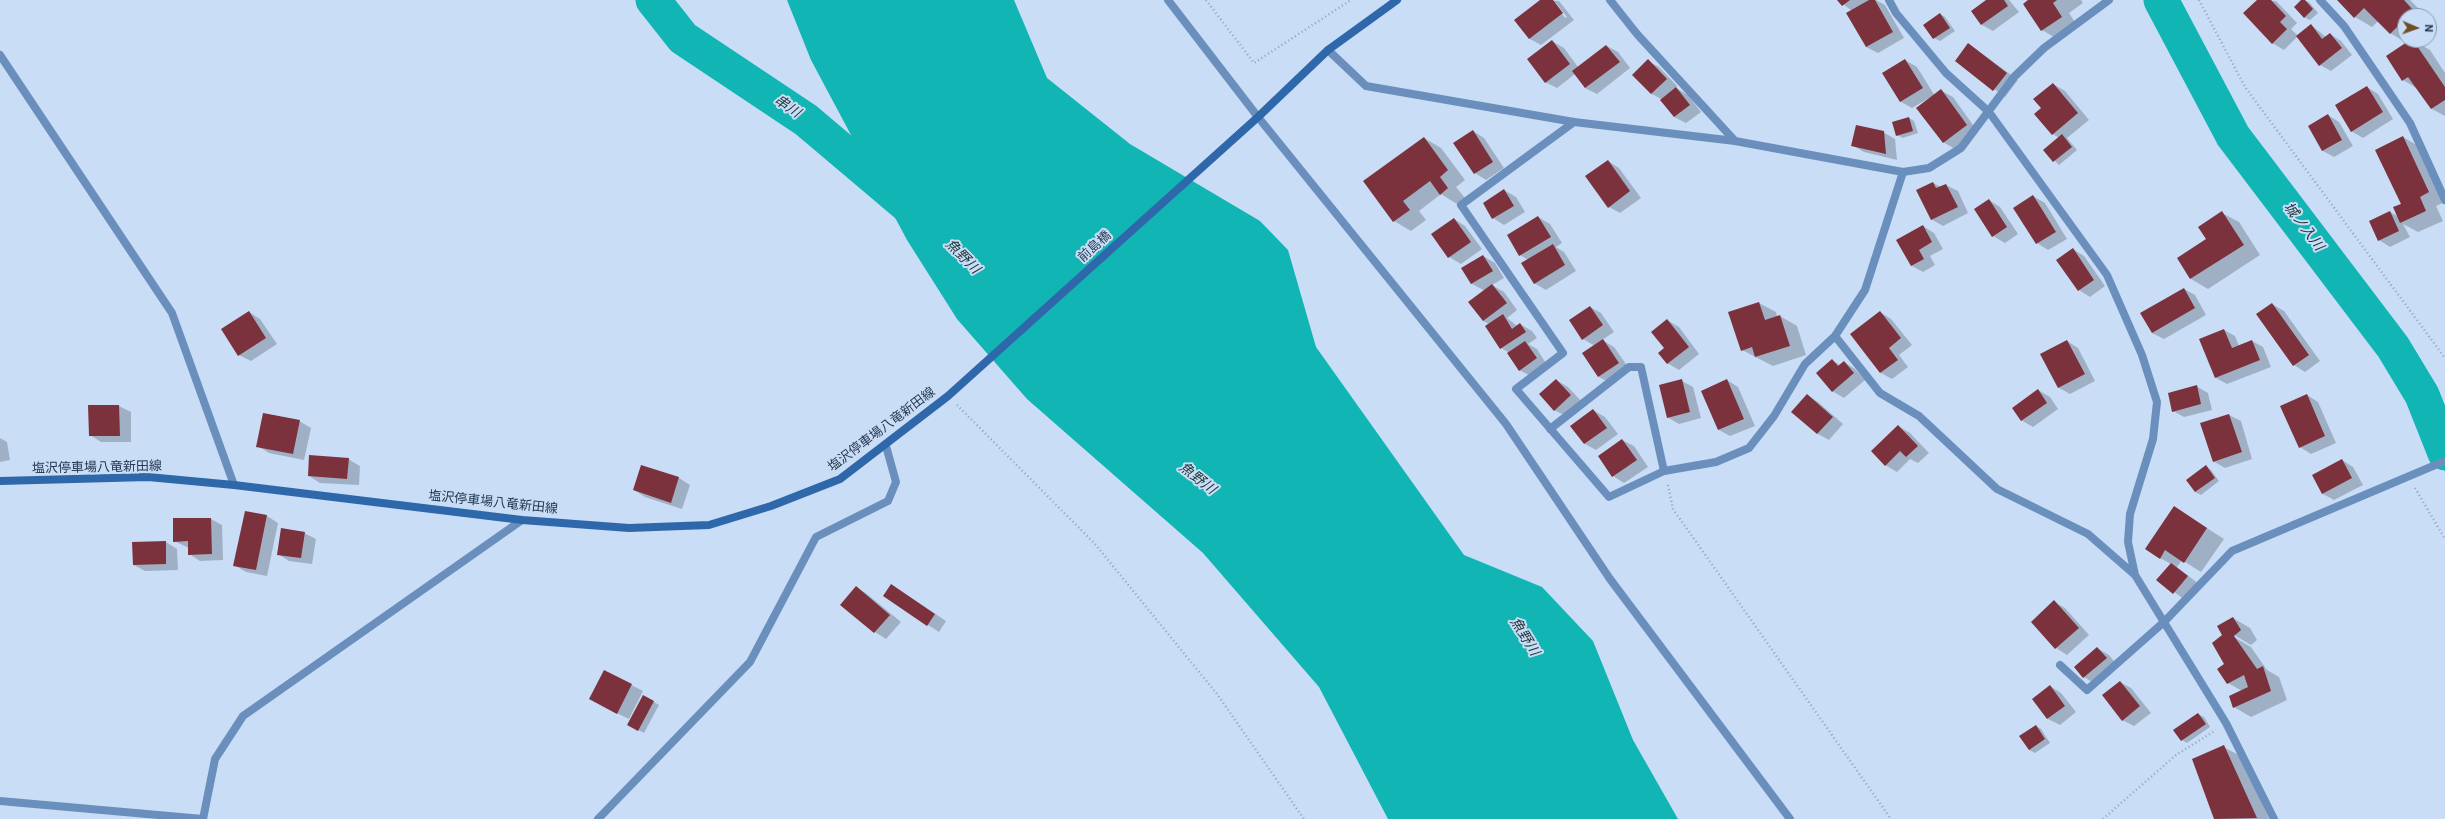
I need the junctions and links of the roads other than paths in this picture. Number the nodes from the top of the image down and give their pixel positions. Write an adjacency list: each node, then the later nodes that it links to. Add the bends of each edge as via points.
1 (1168, 0): 10 (street)
2 (1397, 0): 7 (main road)
3 (1610, 0): 12 (street, via 1636,34)
4 (1889, 0): 9 (street, via 1896,13 1946,72)
5 (2320, 0): 14 (street, via 2344,26 2410,123)
6 (2105, 2): 9 (street, via 2044,48 2014,78)
7 (1328, 50): 10 (main road); 11 (street, via 1366,86)
8 (0, 55): 22 (street, via 172,313)
9 (1989, 112): 13 (street, via 1961,148 1929,168); 24 (street, via 2107,275 2142,355 2157,402 2153,439 2130,514 2128,542)
10 (1258, 117): 16 (main road, 前島橋); 30 (street, via 1506,424 1610,579)
11 (1574, 122): 12 (street); 17 (street, via 1462,205 1563,353 1516,389)
12 (1735, 141): 13 (street)
13 (1903, 172): 15 (street, via 1865,290)
14 (2445, 200)
15 (1835, 336): 20 (street, via 1805,364 1774,416 1749,448 1716,462); 24 (street, via 1880,394 1919,416 1997,489 2088,534)
16 (948, 396): 18 (main road, 塩沢停車場八竜新田線)
17 (1550, 429): 20 (street, via 1609,497); 20 (street, via 1629,367 1641,367)
18 (886, 446): 23 (main road, 塩沢停車場八竜新田線, via 840,479 771,506 708,524 629,528); 29 (street, via 896,482 888,502 816,537 750,662)
19 (2445, 461): 25 (street, via 2232,551)
20 (1664, 471)
21 (0, 481): 22 (main road, 塩沢停車場八竜新田線, via 148,477)
22 (234, 485): 23 (main road, 塩沢停車場八竜新田線)
23 (522, 520): 28 (street, via 243,716 215,759)
24 (2135, 575): 25 (street)
25 (2164, 622): 26 (street, via 2087,690); 31 (street, via 2226,723)
26 (2060, 665)
27 (0, 801): 28 (street)
28 (203, 819)
29 (598, 819)
30 (1790, 819)
31 (2274, 819)

